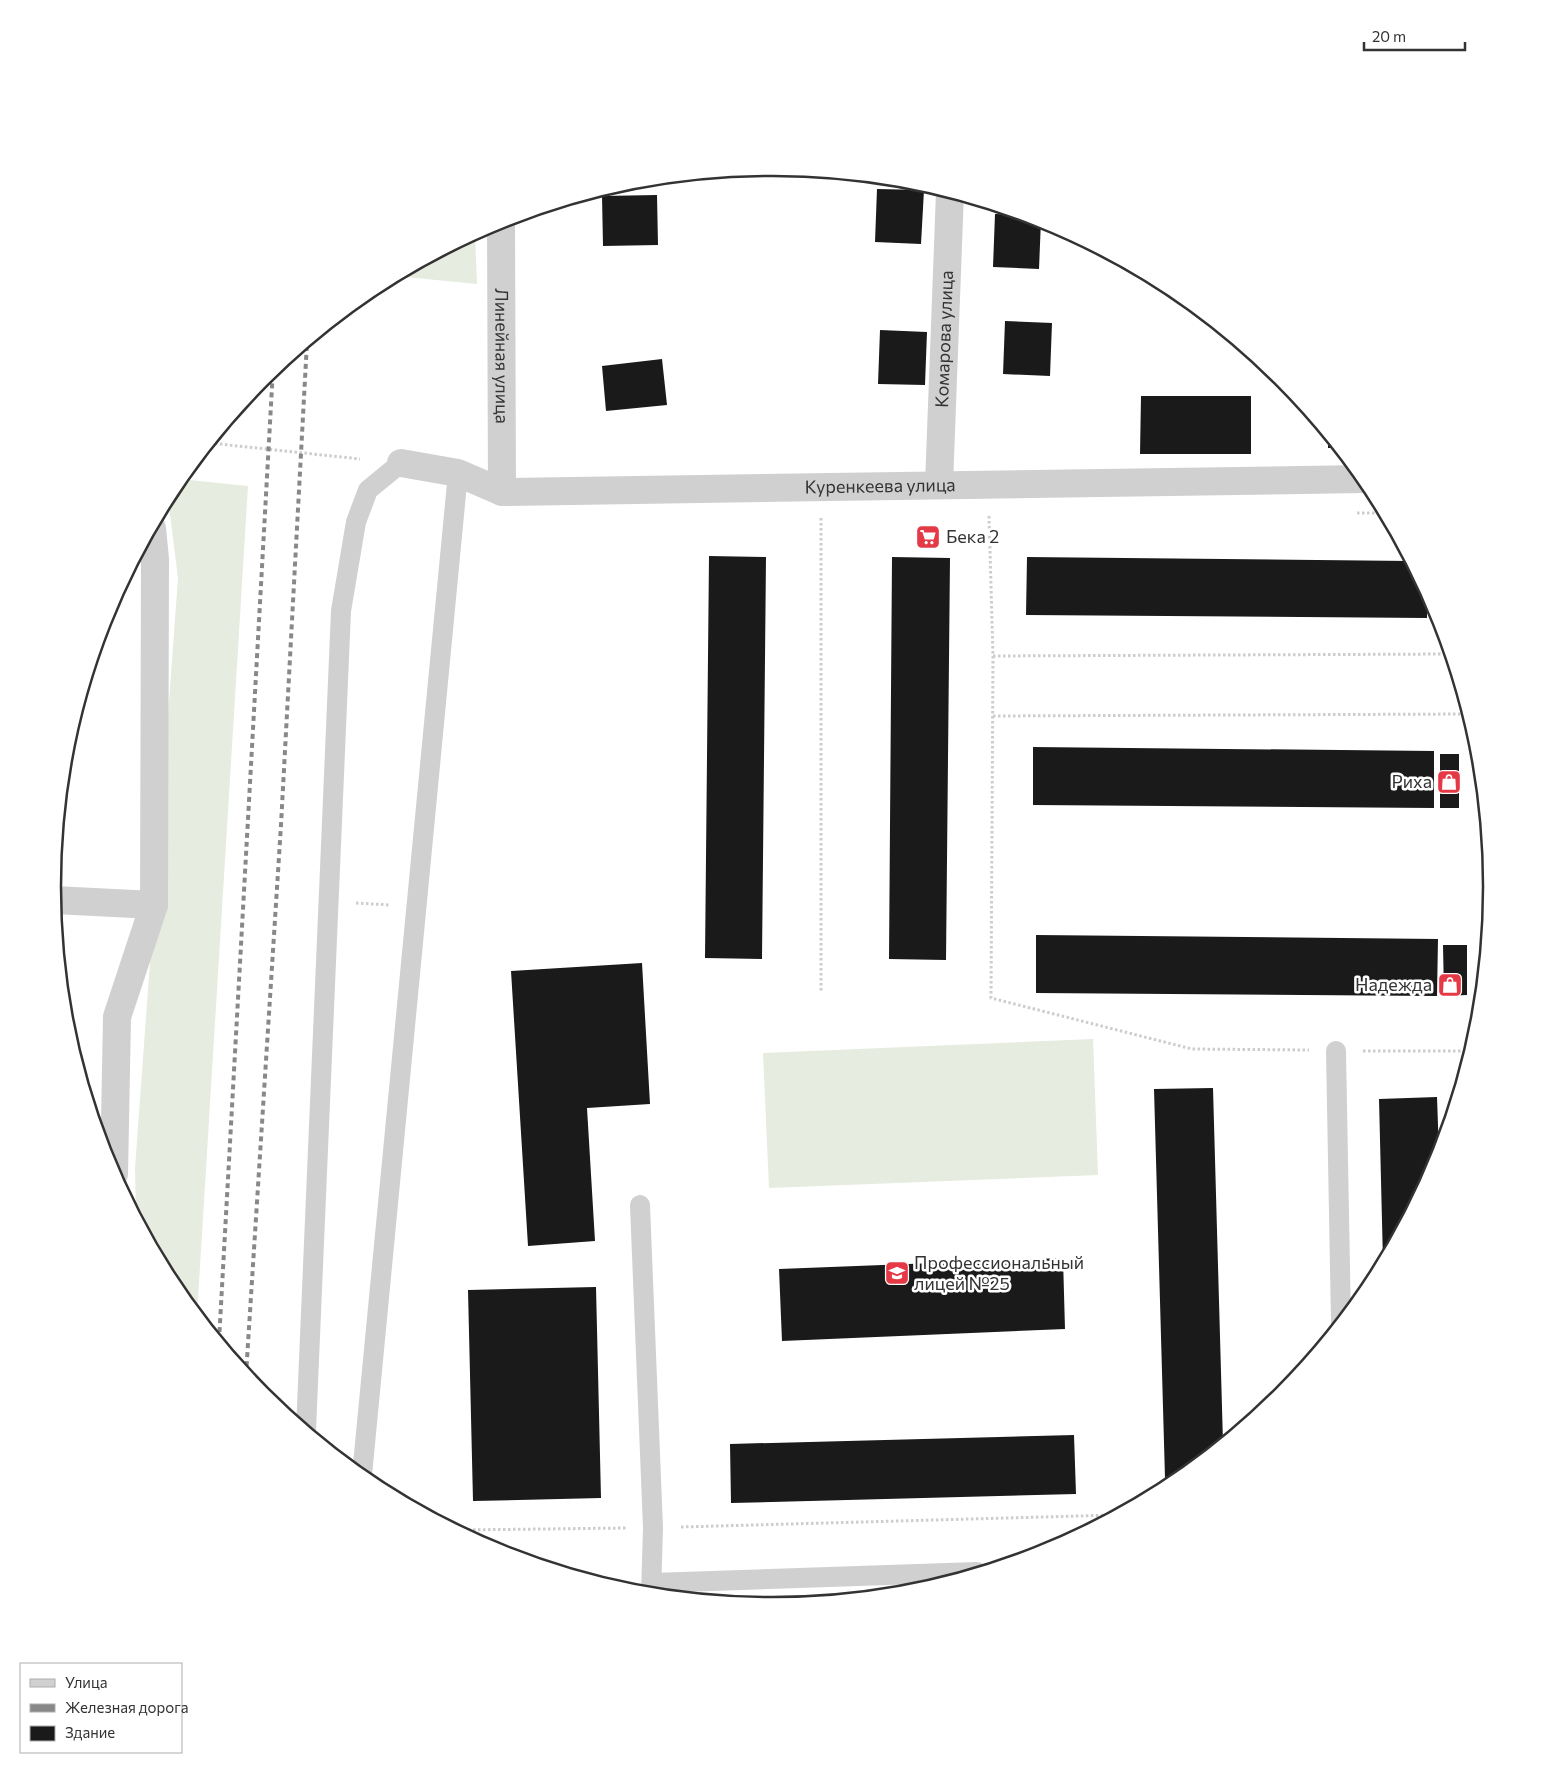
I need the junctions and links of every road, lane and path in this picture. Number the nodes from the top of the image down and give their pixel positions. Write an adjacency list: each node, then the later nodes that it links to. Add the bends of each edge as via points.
1 (950, 198): 7 (street, Комарова улица)
2 (501, 230): 9 (street, Линейная улица)
3 (217, 444): 4 (path)
4 (401, 463): 5 (street, Куренкеева улица); 17 (lane, via 368,490 354,532 341,610)
5 (458, 473): 9 (street, Куренкеева улица); 19 (lane)
6 (1354, 479): 7 (street, Куренкеева улица)
7 (939, 486): 8 (street, Куренкеева улица)
8 (822, 487): 9 (street, Куренкеева улица); 20 (path)
9 (502, 492)
10 (989, 515): 13 (path)
11 (153, 537): 18 (street)
12 (1444, 654): 13 (path)
13 (993, 656): 15 (path)
14 (1461, 714): 15 (path)
15 (993, 716): 21 (path, via 991,998 1192,1050)
16 (62, 900): 18 (street)
17 (328, 901): 19 (path); 26 (lane)
18 (154, 905): 23 (street, via 117,1017)
19 (416, 906): 27 (lane)
20 (821, 992)
21 (1336, 1050): 22 (path); 25 (lane)
22 (1463, 1052)
23 (114, 1156)
24 (640, 1205): 29 (lane)
25 (1341, 1312)
26 (306, 1424)
27 (363, 1467)
28 (1102, 1515): 29 (path)
29 (654, 1528): 30 (path); 32 (lane)
30 (471, 1530)
31 (955, 1573): 33 (lane)
32 (651, 1587)
33 (662, 1588)

